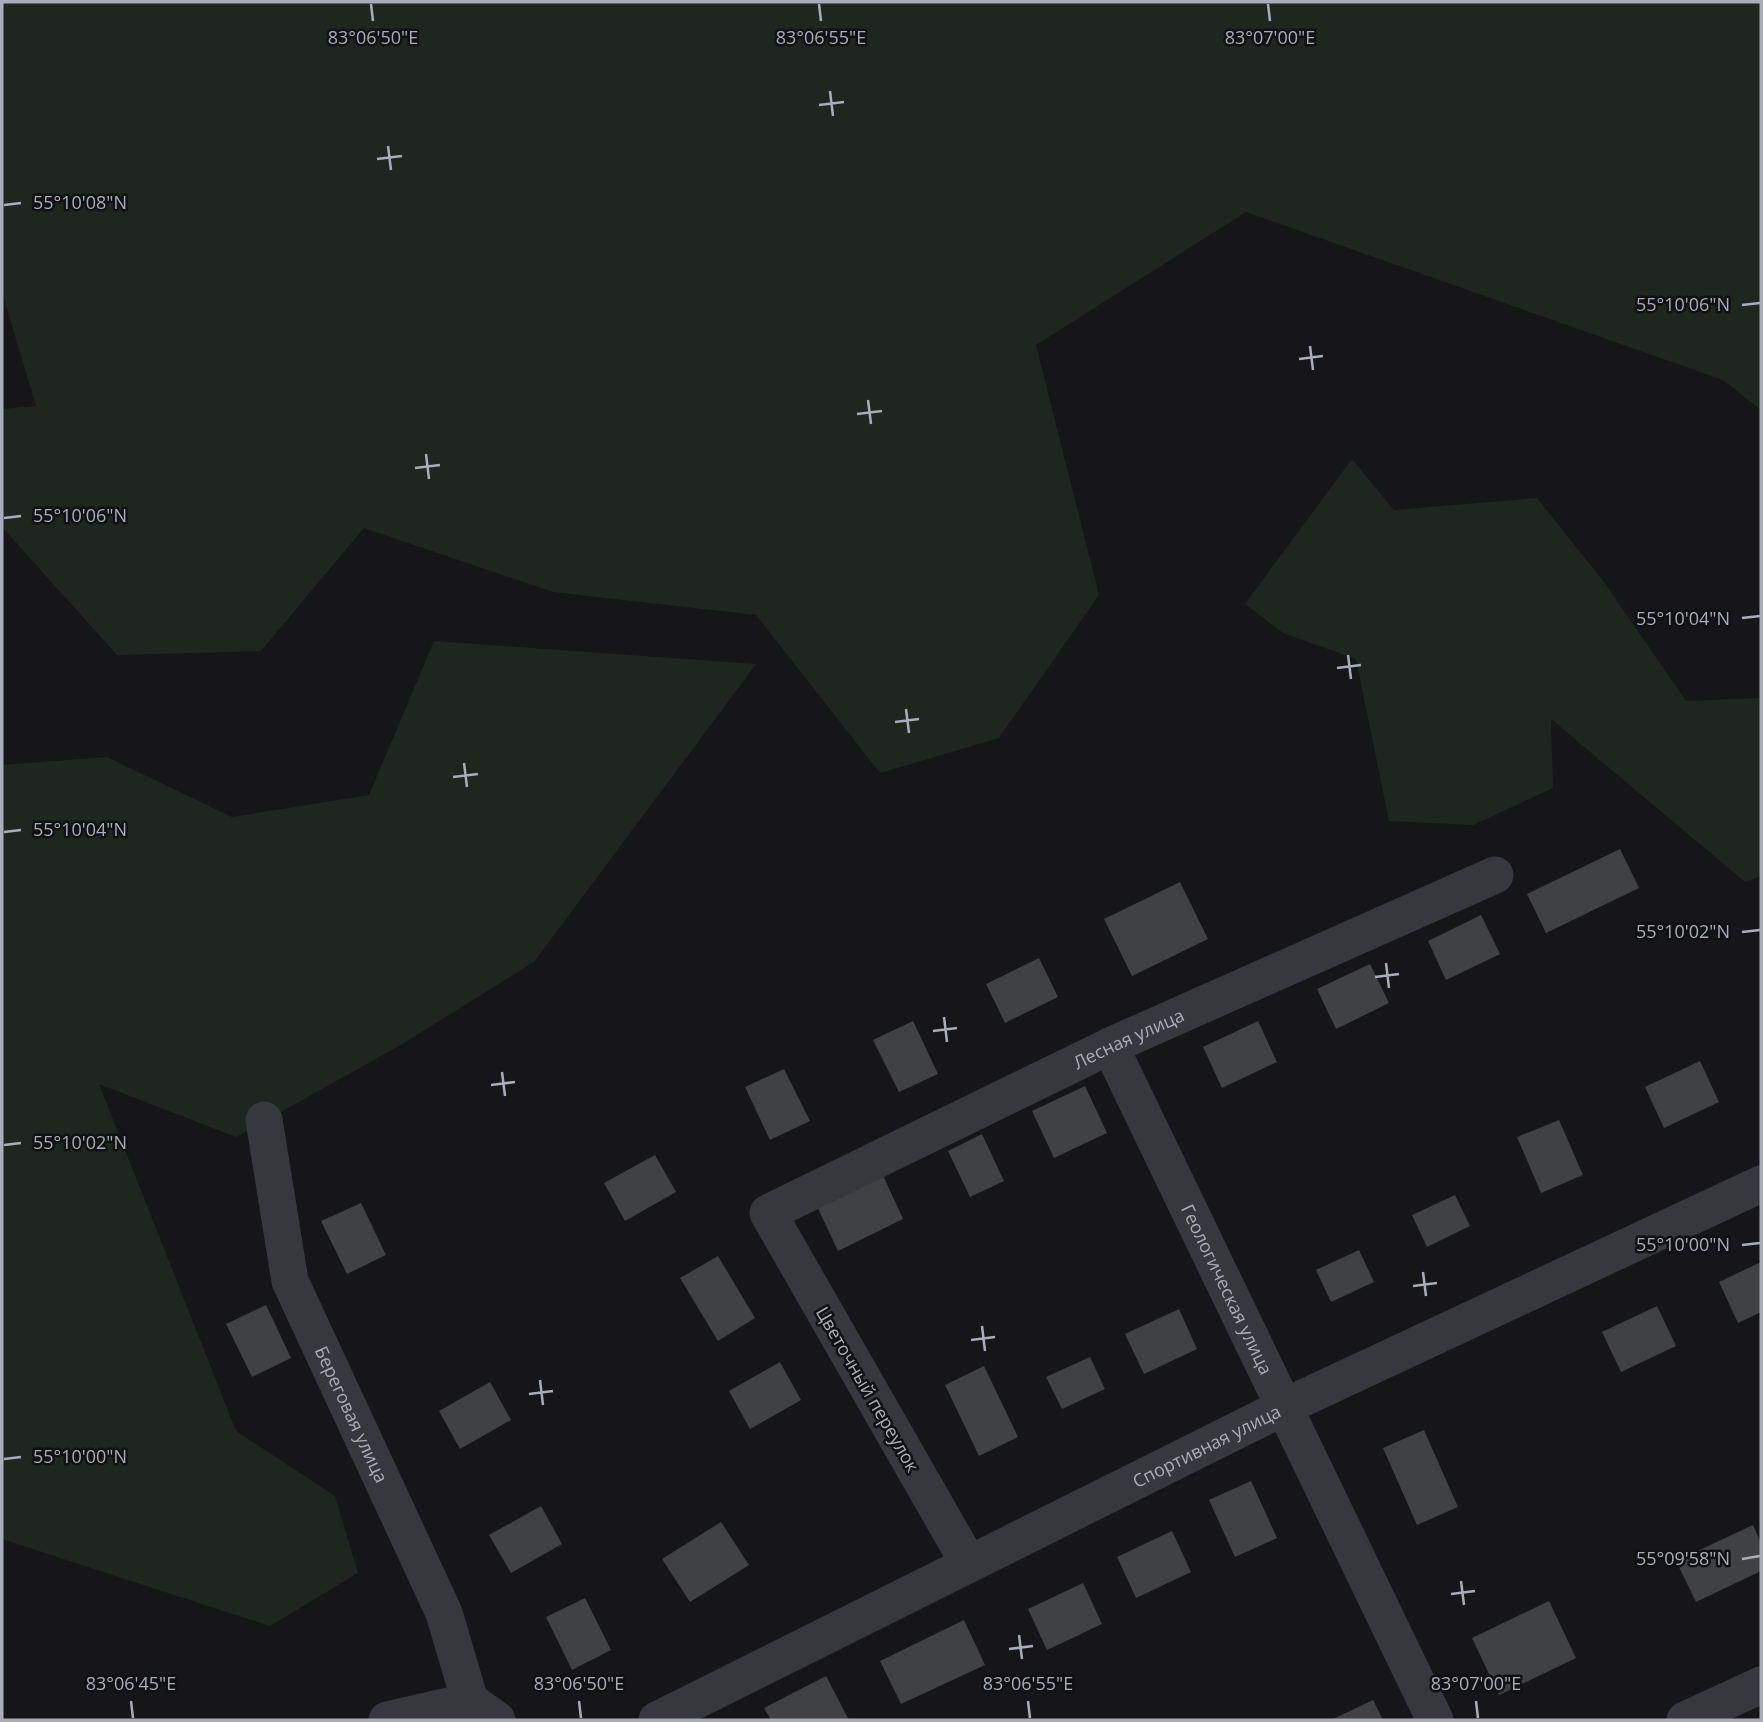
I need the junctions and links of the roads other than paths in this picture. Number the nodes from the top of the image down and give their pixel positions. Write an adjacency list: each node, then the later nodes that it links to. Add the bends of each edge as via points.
1 (1495, 875): 2 (street, Лесная улица)
2 (1110, 1046): 5 (street, Лесная улица); 6 (street, Геологическая улица)
3 (264, 1120): 9 (street, Береговая улица, via 290,1280 444,1613)
4 (1761, 1184): 6 (street, Спортивная улица)
5 (768, 1213): 7 (street, Цветочный переулок)
6 (1284, 1407): 7 (street, Спортивная улица); 12 (street, Геологическая улица)
7 (969, 1564): 11 (street, Спортивная улица)
8 (1761, 1685): 13 (street)
9 (484, 1711): 10 (street)
10 (387, 1720)
11 (657, 1720)
12 (1435, 1720)
13 (1685, 1720)

